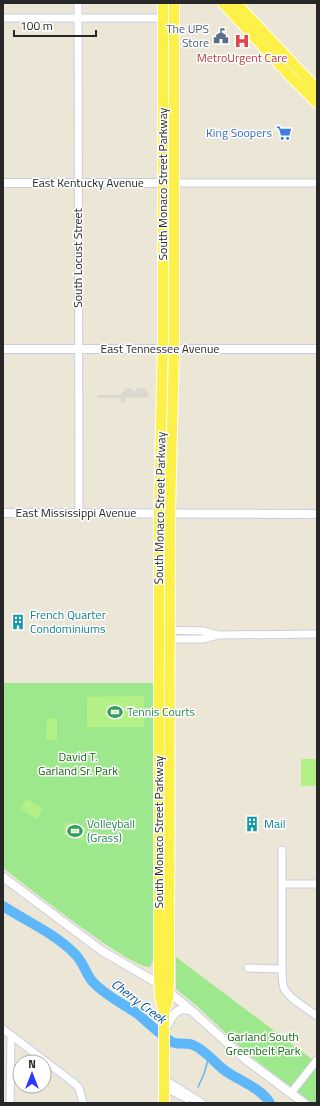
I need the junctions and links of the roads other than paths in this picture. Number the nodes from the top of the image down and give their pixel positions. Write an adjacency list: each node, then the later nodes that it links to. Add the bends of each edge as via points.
1 (78, 3): 7 (street, South Locust Street)
2 (163, 3): 8 (main road, South Monaco Street Parkway)
3 (174, 3): 14 (main road, South Monaco Street Parkway)
4 (223, 3): 10 (main road)
5 (236, 3): 9 (main road)
6 (3, 18): 7 (street)
7 (78, 18): 8 (street); 12 (street, South Locust Street)
8 (163, 18): 13 (main road, South Monaco Street Parkway)
9 (317, 89)
10 (317, 103)
11 (3, 183): 12 (street, East Kentucky Avenue)
12 (78, 183): 13 (street, East Kentucky Avenue); 17 (street, South Locust Street)
13 (164, 183): 14 (street, East Kentucky Avenue); 18 (main road, South Monaco Street Parkway)
14 (174, 183): 15 (street, East Kentucky Avenue); 19 (main road, South Monaco Street Parkway)
15 (317, 183)
16 (3, 349): 17 (street, East Tennessee Avenue)
17 (78, 349): 18 (street, East Tennessee Avenue); 22 (street, South Locust Street)
18 (163, 349): 19 (street, East Tennessee Avenue); 23 (main road, South Monaco Street Parkway)
19 (174, 349): 20 (street, East Tennessee Avenue); 23 (main road, South Monaco Street Parkway)
20 (317, 349)
21 (3, 513): 22 (street, East Mississippi Avenue)
22 (79, 513): 23 (street, East Mississippi Avenue)
23 (164, 514): 24 (street, East Mississippi Avenue); 25 (main road, South Monaco Street Parkway); 27 (main road, South Monaco Street Parkway)
24 (317, 514)
25 (159, 634): 27 (street); 34 (main road, South Monaco Street Parkway)
26 (317, 634): 27 (street, via 218,635 199,630)
27 (170, 635): 35 (main road, South Monaco Street Parkway)
28 (282, 850): 30 (street)
29 (3, 877): 34 (street, via 102,951)
30 (282, 884): 31 (street); 33 (street)
31 (317, 884)
32 (248, 968): 33 (street)
33 (282, 969): 38 (street, via 286,991)
34 (159, 984): 35 (street); 37 (main road, South Monaco Street Parkway, via 160,997)
35 (169, 992): 36 (street); 37 (main road, South Monaco Street Parkway)
36 (192, 1011): 37 (street, via 180,1010); 43 (street, via 240,1054)
37 (168, 1014): 42 (main road, South Monaco Street Parkway, via 164,1033)
38 (317, 1016)
39 (3, 1029): 40 (street)
40 (11, 1035): 44 (street); 45 (street, via 79,1088)
41 (317, 1060): 43 (street)
42 (164, 1084): 46 (main road, South Monaco Street Parkway); 48 (street); 49 (street)
43 (291, 1093): 50 (street)
44 (10, 1103)
45 (82, 1103)
46 (164, 1103)
47 (179, 1103): 48 (street)
48 (196, 1103)
49 (201, 1103)
50 (304, 1103)

